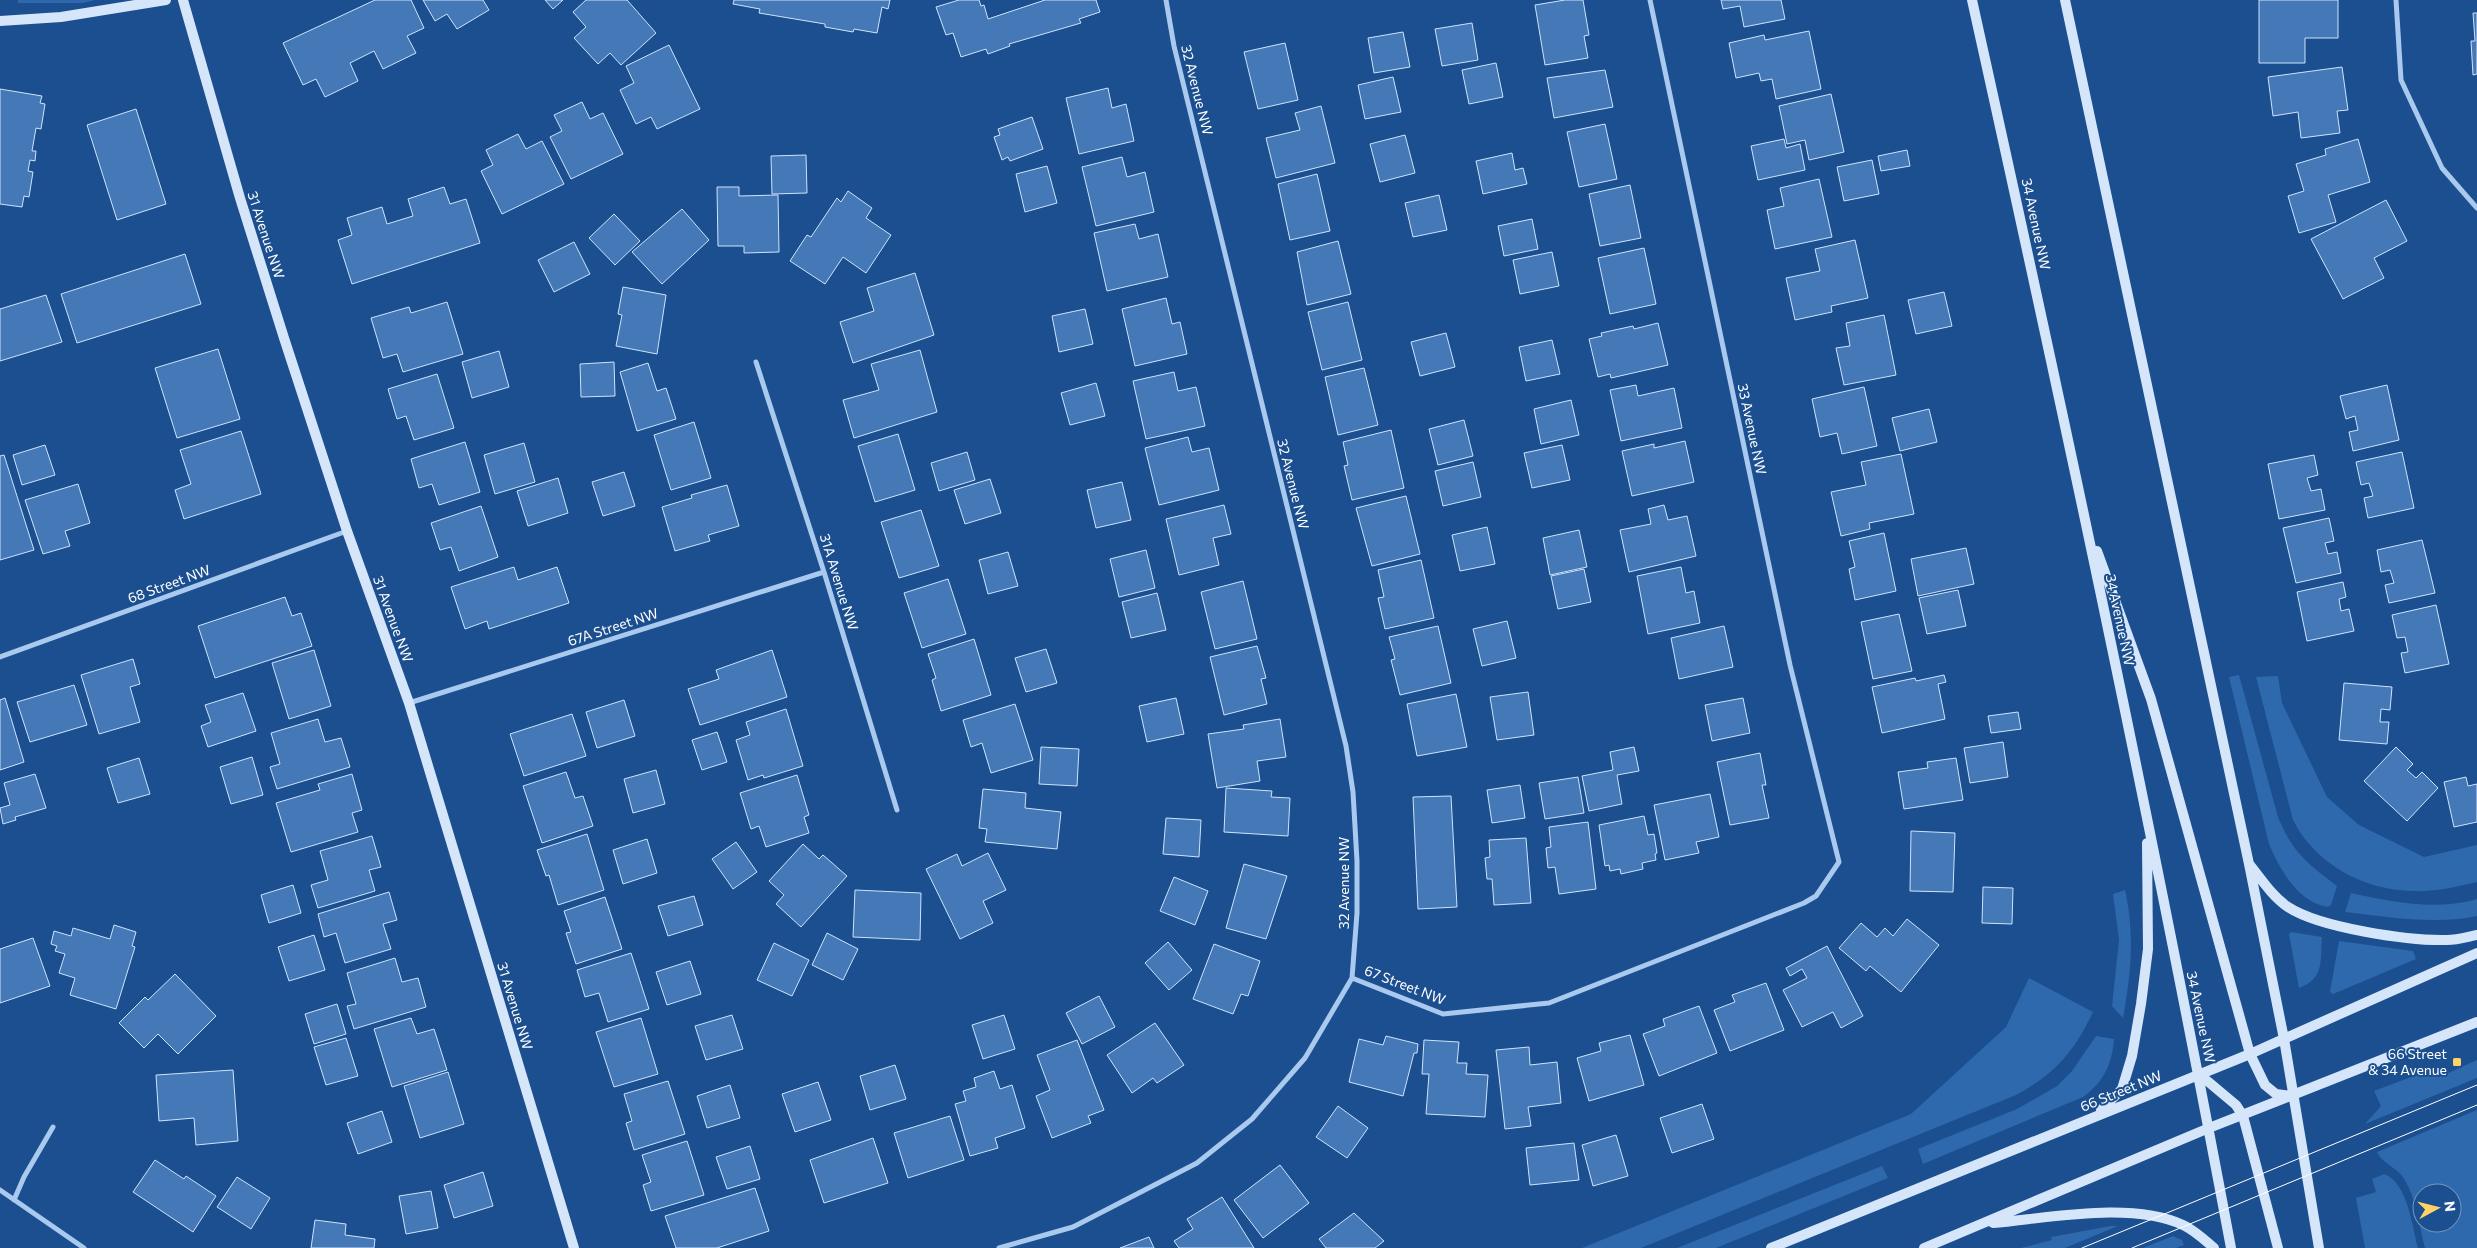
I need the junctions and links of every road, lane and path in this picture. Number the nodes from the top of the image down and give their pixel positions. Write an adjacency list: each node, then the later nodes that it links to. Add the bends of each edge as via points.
1 (166, 0): 8 (main road, via 61,17)
2 (183, 0): 12 (main road, 31 Avenue NW, via 240,198)
3 (1166, 0): 22 (street, 32 Avenue NW, via 1174,46 1346,746 1353,792 1357,861)
4 (1650, 0): 18 (street, 33 Avenue NW, via 1790,665)
5 (1972, 0): 11 (main road, 34 Avenue NW)
6 (2065, 0): 19 (main road)
7 (2396, 0): 9 (street, via 2402,80 2442,168)
8 (0, 22)
9 (2477, 208)
10 (756, 362): 13 (street, 31A Avenue NW)
11 (2084, 517): 17 (main road, 34 Avenue NW); 25 (main road, via 2151,699)
12 (347, 531): 14 (street, 68 Street NW); 15 (main road, 31 Avenue NW)
13 (824, 572): 15 (street, 67A Street NW); 16 (street, 31A Avenue NW)
14 (0, 657)
15 (409, 703): 36 (main road, 31 Avenue NW)
16 (896, 810)
17 (2147, 817): 26 (main road, 34 Avenue NW); 28 (main road, via 2148,949 2132,1056 2122,1090)
18 (1840, 862): 22 (street, 67 Street NW, via 1810,900 1548,1003 1442,1014)
19 (2249, 864): 20 (main road, via 2287,907 2331,925 2420,940 2450,940); 24 (main road)
20 (2477, 935)
21 (2477, 953): 24 (main road, 66 Street NW)
22 (1352, 978): 37 (street, 67 Street NW, via 1304,1058 1252,1119 1197,1162 1073,1227)
23 (2477, 1022): 27 (main road)
24 (2284, 1039): 25 (main road, 66 Street NW); 27 (main road)
25 (2250, 1054): 26 (main road, 66 Street NW); 27 (main road, via 2265,1085 2276,1094)
26 (2199, 1074): 28 (main road, 66 Street NW); 29 (main road, via 2236,1105); 31 (main road, 34 Avenue NW)
27 (2293, 1096): 29 (main road); 43 (main road)
28 (2094, 1116): 38 (main road, 66 Street NW)
29 (2243, 1116): 31 (main road); 42 (main road)
30 (53, 1127): 33 (street)
31 (2209, 1128): 34 (main road); 41 (main road, 34 Avenue NW)
32 (0, 1190): 33 (street)
33 (14, 1200): 35 (street)
34 (1982, 1224): 39 (main road); 40 (main road, via 2130,1212 2179,1223)
35 (84, 1248)
36 (574, 1248)
37 (999, 1248)
38 (1771, 1248)
39 (1924, 1248)
40 (2214, 1248)
41 (2231, 1248)
42 (2278, 1248)
43 (2319, 1248)

